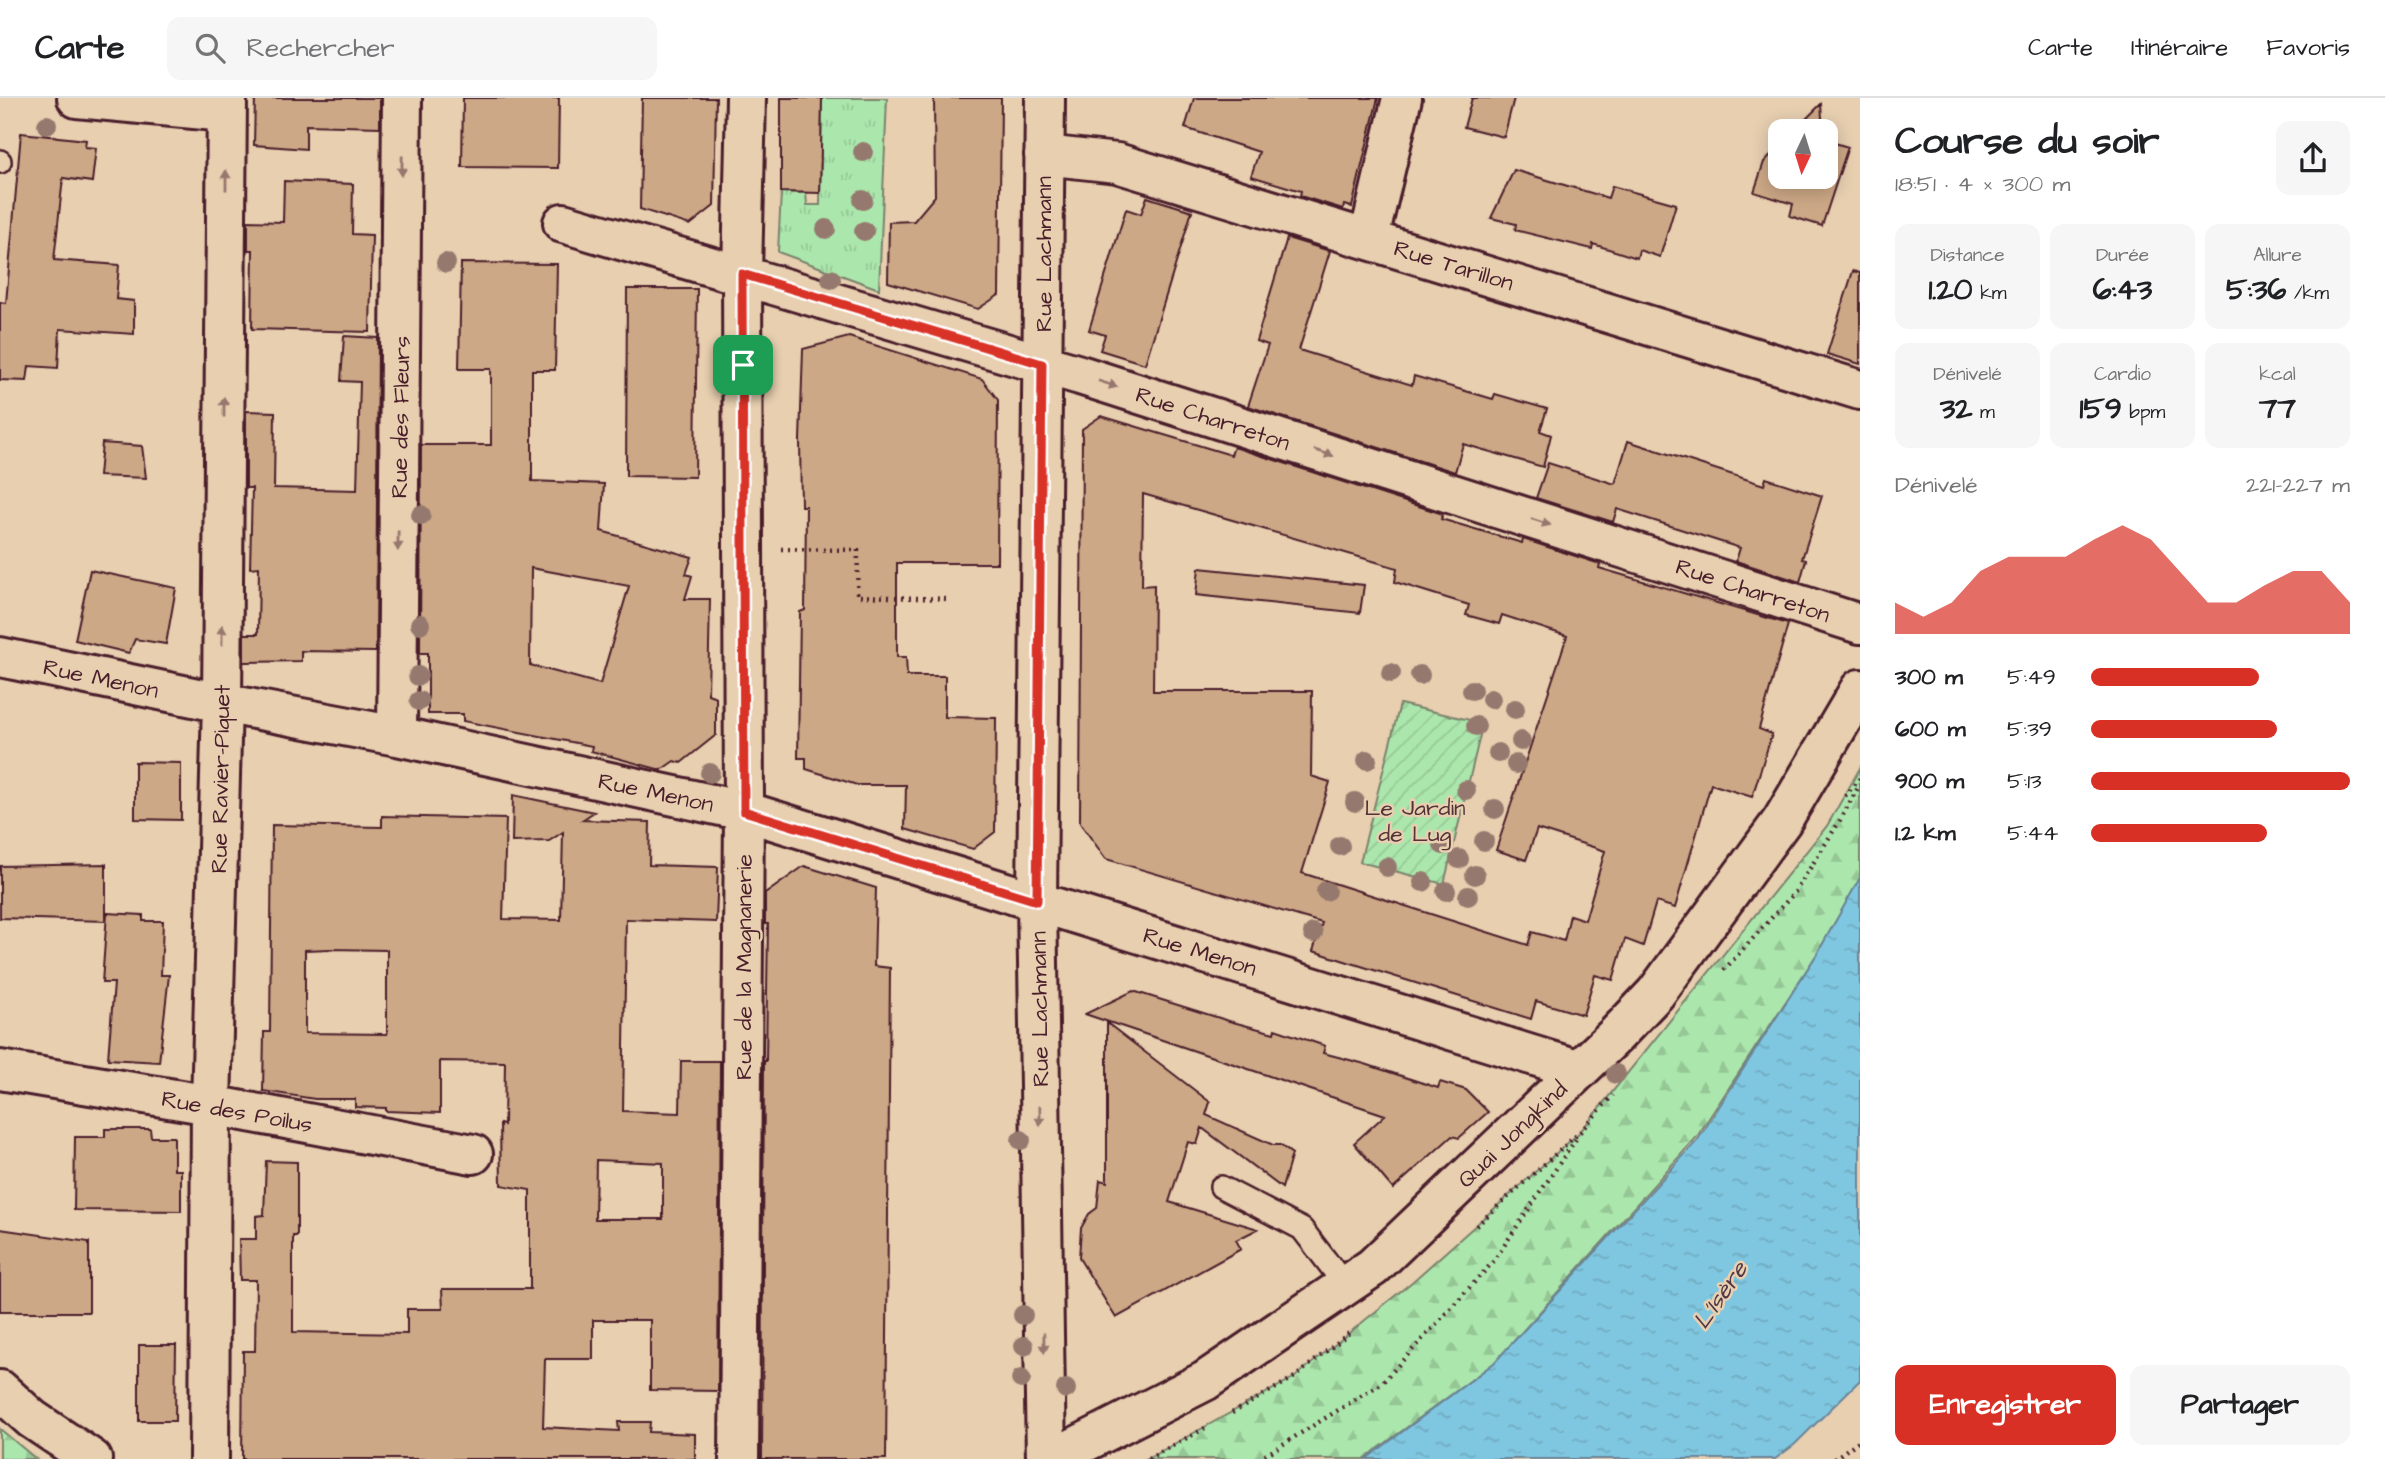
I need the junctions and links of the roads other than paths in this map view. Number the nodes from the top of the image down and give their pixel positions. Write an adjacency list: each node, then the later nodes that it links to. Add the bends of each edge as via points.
1 (77, 98): 6 (street)
2 (402, 98): 17 (street, Rue des Fleurs, one-way to 17)
3 (746, 98): 10 (street, Rue de la Magnanerie)
4 (1045, 98): 7 (street, Rue Lachmann)
5 (1402, 98): 9 (street)
6 (227, 105): 16 (street, Rue Ravier-Piquet, one-way to 6)
7 (1044, 155): 9 (street, Rue Tarillon, via 1117,163); 11 (street, Rue Lachmann)
8 (563, 223): 10 (street, Rue Charreton)
9 (1369, 238): 12 (street, Rue Tarillon)
10 (742, 274): 11 (street, Rue Charreton); 18 (street, Rue de la Magnanerie)
11 (1042, 364): 13 (street, Rue Charreton, one-way to 13); 19 (street, Rue Lachmann)
12 (1860, 390)
13 (1860, 624)
14 (0, 657): 16 (street, Rue Menon)
15 (1860, 689): 21 (street, Quai Jongkind, via 1782,821 1656,993)
16 (222, 703): 17 (street, Rue Menon); 22 (street, Rue Ravier-Piquet)
17 (397, 736): 18 (street, Rue Menon)
18 (744, 811): 19 (street, Rue Menon); 29 (street, Rue de la Magnanerie)
19 (1037, 901): 21 (street, Rue Menon); 30 (street, Rue Lachmann, one-way to 30)
20 (0, 1070): 22 (street, Rue des Poilus)
21 (1580, 1070): 25 (street, Quai Jongkind, via 1373,1267)
22 (211, 1105): 23 (street, Rue des Poilus); 28 (street, Rue Ravier-Piquet)
23 (473, 1154)
24 (1221, 1187): 25 (lane, via 1302,1229)
25 (1345, 1285): 31 (street, Quai Jongkind, via 1205,1381)
26 (0, 1390): 27 (street, via 32,1419)
27 (92, 1459)
28 (209, 1459)
29 (739, 1459)
30 (1046, 1459)
31 (1052, 1459)

